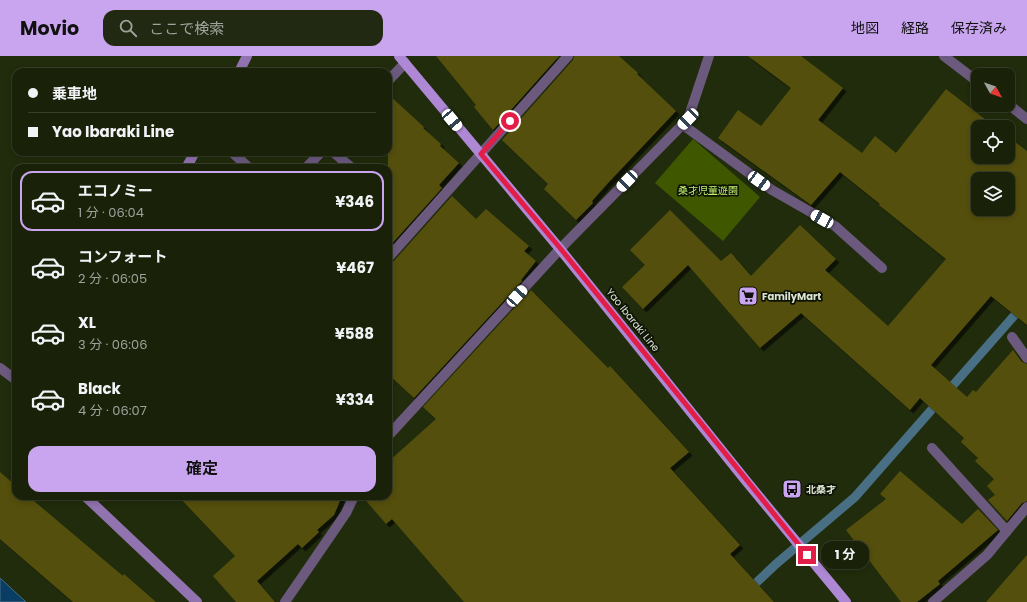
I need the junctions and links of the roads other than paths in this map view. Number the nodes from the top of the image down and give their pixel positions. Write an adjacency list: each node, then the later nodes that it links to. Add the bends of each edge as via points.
1 (248, 56): 6 (street)
2 (568, 56): 12 (street)
3 (710, 56): 11 (street, via 688,119)
4 (944, 56): 8 (street)
5 (402, 60): 7 (street); 12 (main road, Yao Ibaraki Line)
6 (241, 68)
7 (392, 75)
8 (971, 77)
9 (1015, 110): 10 (street)
10 (1027, 119)
11 (682, 125): 19 (street); 21 (street, via 772,190 834,226)
12 (481, 154): 19 (main road, Yao Ibaraki Line); 20 (street)
13 (236, 156): 16 (street)
14 (317, 156): 17 (street)
15 (338, 156): 18 (street)
16 (245, 164)
17 (310, 164)
18 (347, 164)
19 (560, 248): 26 (street); 34 (main road, Yao Ibaraki Line)
20 (392, 254)
21 (882, 268)
22 (1012, 337): 23 (street)
23 (1027, 358)
24 (0, 368): 25 (street)
25 (12, 377)
26 (392, 432)
27 (932, 448): 31 (street)
28 (89, 500): 32 (street)
29 (352, 500): 33 (street, via 346,513)
30 (1027, 507): 31 (street)
31 (1007, 532): 35 (street, via 987,555)
32 (197, 602)
33 (285, 602)
34 (845, 602)
35 (934, 602)

